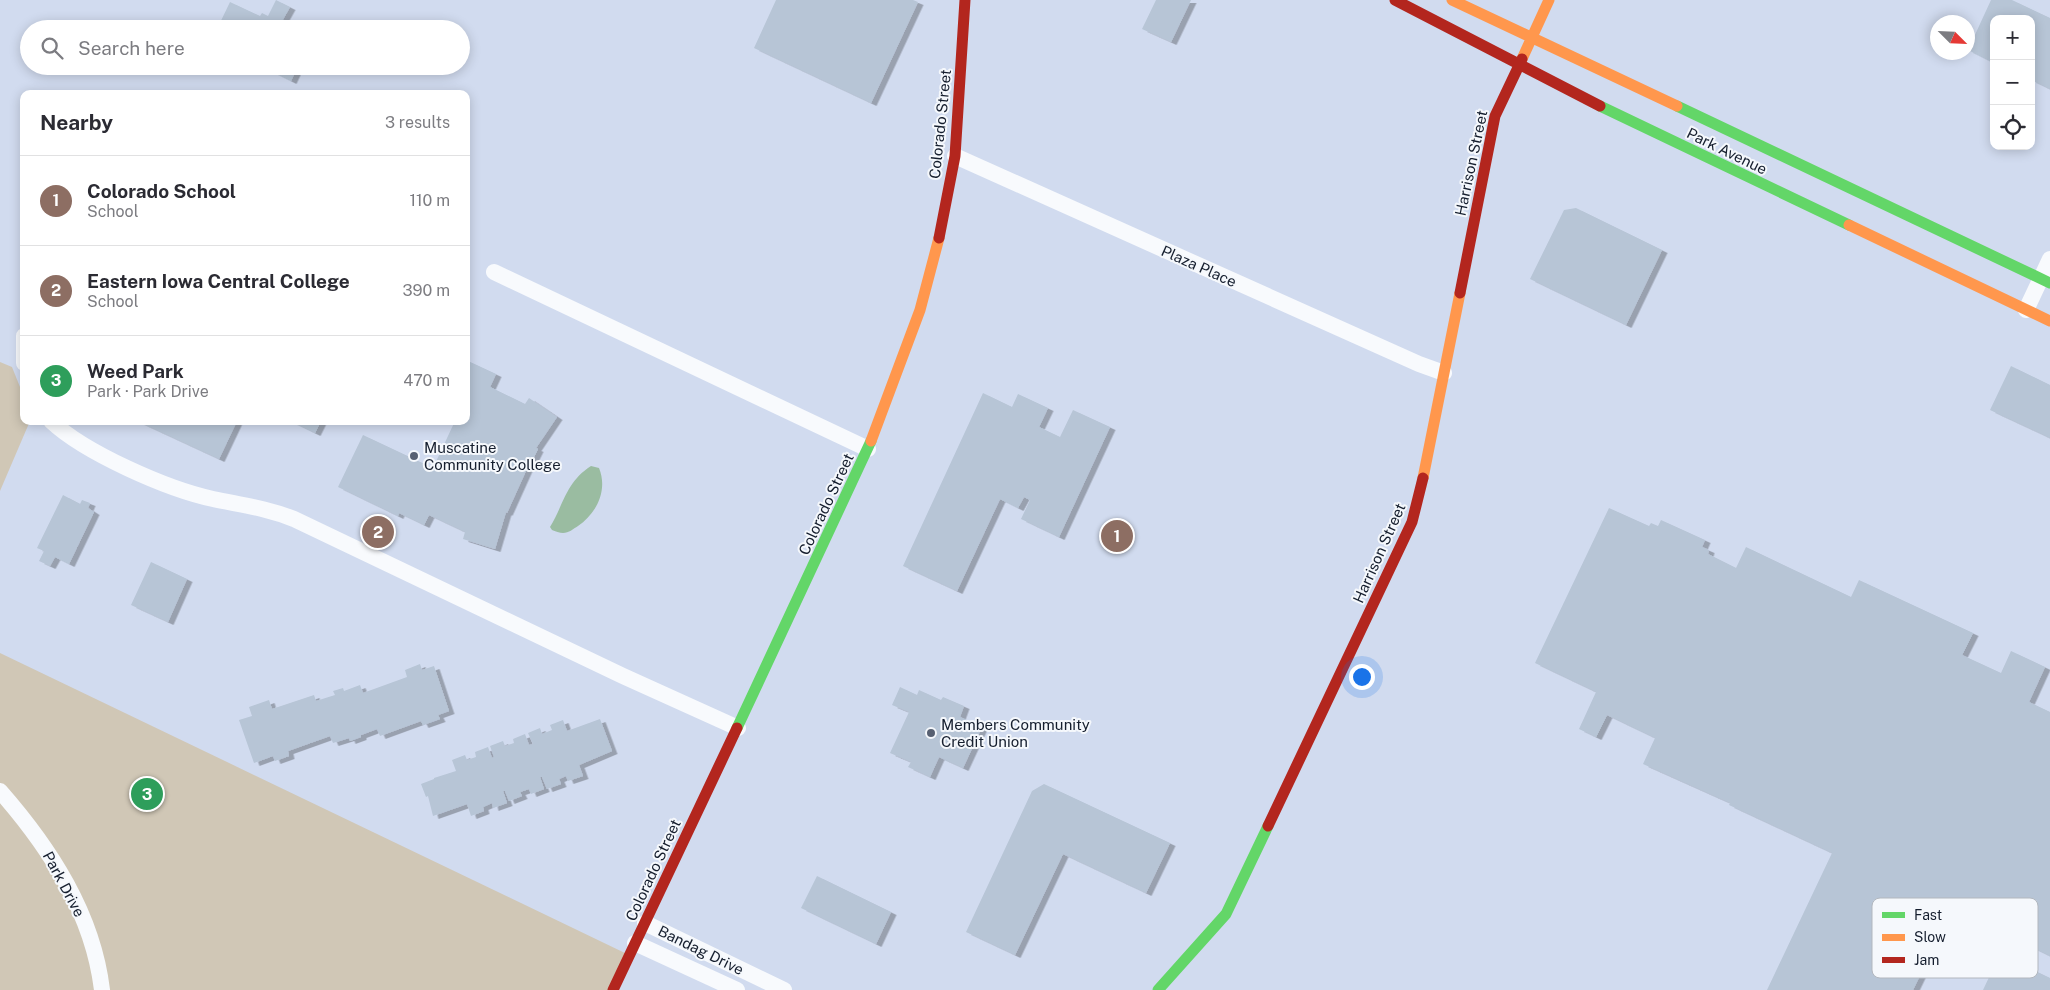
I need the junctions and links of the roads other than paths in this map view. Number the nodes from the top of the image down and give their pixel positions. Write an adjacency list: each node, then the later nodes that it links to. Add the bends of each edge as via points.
1 (965, 0): 7 (street, Colorado Street)
2 (1396, 0): 6 (street, Park Avenue)
3 (1452, 0): 5 (street, Park Avenue)
4 (1549, 0): 5 (street, Harrison Street)
5 (1531, 37): 6 (street, Harrison Street); 10 (street, Park Avenue)
6 (1518, 65): 11 (street, Park Avenue); 13 (street, Harrison Street, via 1495,116)
7 (954, 156): 13 (street, Plaza Place); 15 (street, Colorado Street, via 936,252 920,310)
8 (2050, 259): 10 (street)
9 (494, 272): 15 (street)
10 (2046, 281): 11 (street)
11 (2026, 310): 12 (street, Park Avenue)
12 (2050, 321)
13 (1444, 373): 24 (street, Harrison Street, via 1412,522 1226,914)
14 (57, 425): 16 (street, via 97,452 187,492 255,506 294,519)
15 (868, 449): 16 (street, Colorado Street)
16 (738, 728): 18 (street, Colorado Street)
17 (0, 792): 20 (street, Park Drive, via 55,861 75,899 98,964)
18 (645, 923): 19 (street, Colorado Street); 23 (street, Bandag Drive)
19 (635, 942): 21 (street, Colorado Street); 22 (street, Bandag Drive)
20 (102, 990)
21 (613, 990)
22 (737, 990)
23 (784, 990)
24 (1158, 990)

